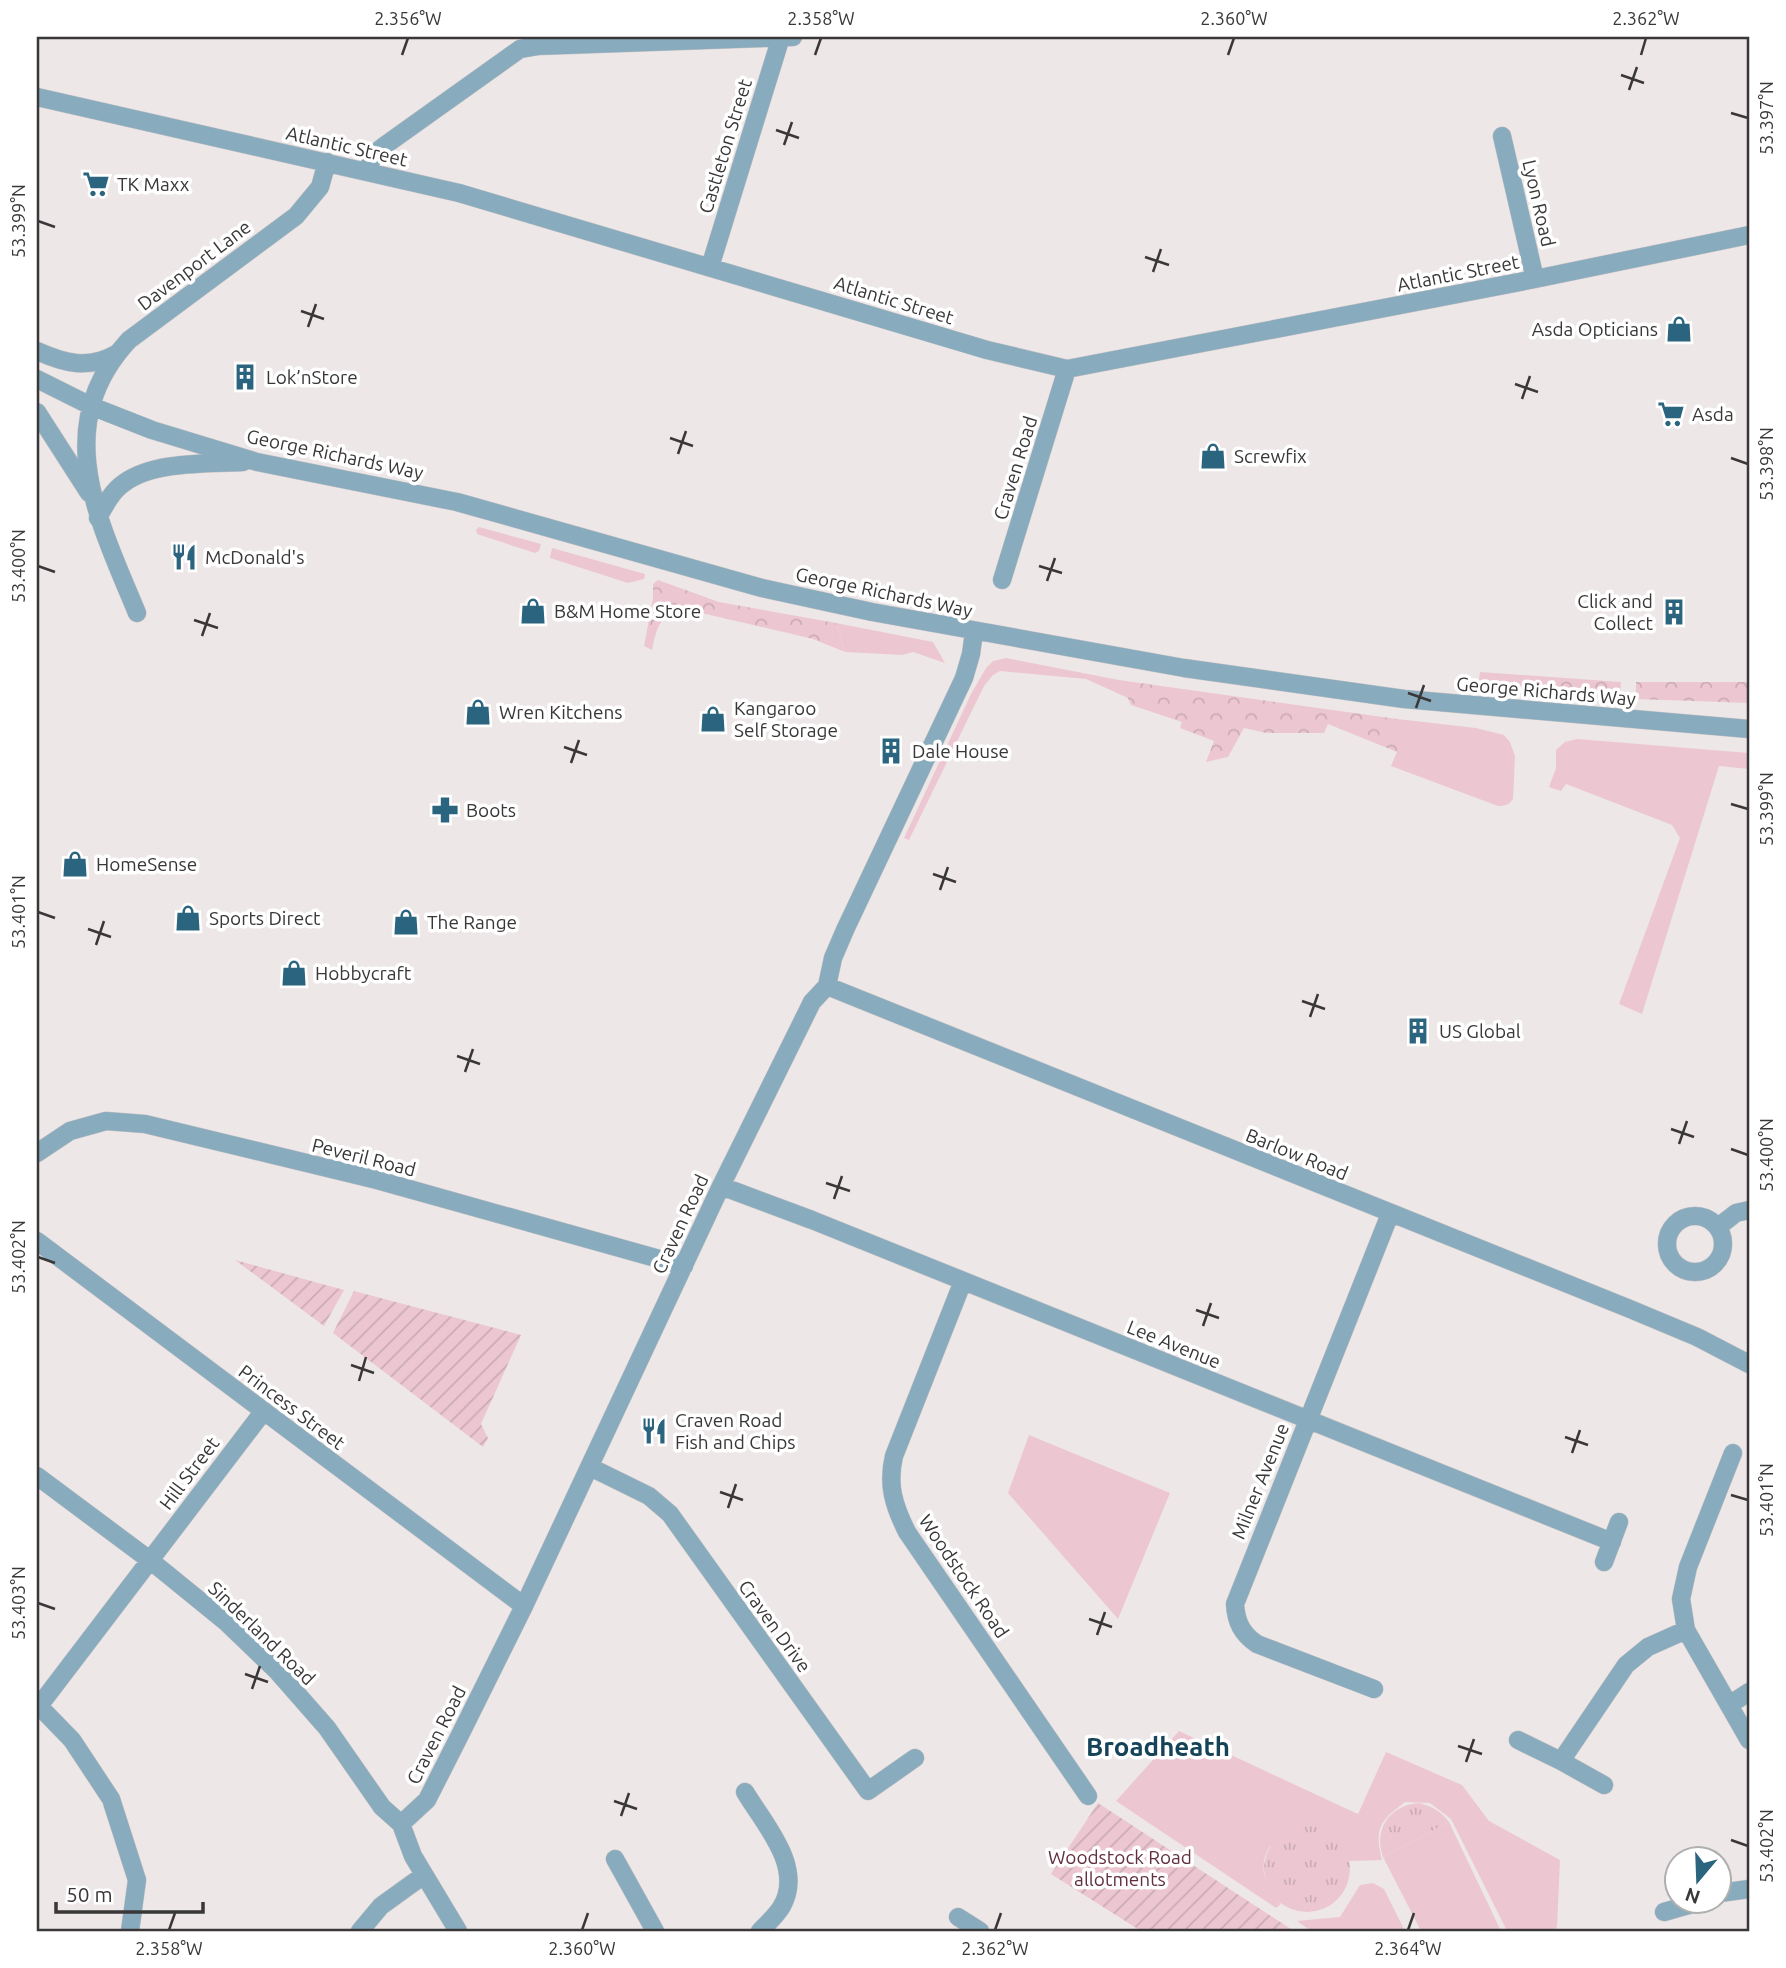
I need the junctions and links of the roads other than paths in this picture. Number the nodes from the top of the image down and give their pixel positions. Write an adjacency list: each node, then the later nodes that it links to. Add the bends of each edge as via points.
1 (780, 37): 2 (street); 6 (street, via 520,49 375,153); 8 (street, Castleton Street)
2 (793, 37)
3 (37, 97): 5 (street, Atlantic Street)
4 (1502, 136): 9 (street, Lyon Road)
5 (327, 162): 6 (street, Atlantic Street); 11 (street, Davenport Lane, via 320,187 296,216 166,310)
6 (367, 172): 8 (street, Atlantic Street, via 459,193)
7 (1749, 235): 9 (street, Atlantic Street)
8 (710, 267): 12 (street, Atlantic Street, via 987,350)
9 (1535, 279): 12 (street, Atlantic Street)
10 (37, 351): 11 (street, via 76,365)
11 (116, 354): 14 (street, Davenport Lane, via 97,384)
12 (1067, 369): 19 (street, Craven Road)
13 (37, 379): 14 (street, George Richards Way)
14 (91, 406): 16 (street, George Richards Way); 17 (street, Davenport Lane, via 86,448)
15 (37, 412): 17 (street)
16 (257, 462): 18 (street, via 181,465 136,475 113,493); 21 (street, George Richards Way, via 457,502 762,588)
17 (93, 499): 18 (street)
18 (98, 518): 20 (street)
19 (1002, 580)
20 (137, 614)
21 (974, 632): 22 (street, George Richards Way, via 1404,699); 23 (street, Craven Road, via 964,678 845,930)
22 (1749, 729)
23 (827, 986): 25 (street, Craven Road, via 812,1002); 27 (street, Barlow Road)
24 (37, 1153): 30 (street, Peveril Road, via 70,1131 106,1121 145,1124 377,1180)
25 (721, 1186): 30 (street, Craven Road); 31 (street, Lee Avenue)
26 (1749, 1210): 28 (street, via 1736,1213)
27 (1390, 1214): 32 (street, Barlow Road, via 1697,1337); 34 (street, Milner Avenue)
28 (1718, 1227)
29 (37, 1241): 33 (street, Princess Street)
30 (684, 1266): 36 (street, Craven Road)
31 (963, 1281): 34 (street, Lee Avenue); 54 (street, Woodstock Road, via 894,1456 893,1499 907,1532)
32 (1749, 1364)
33 (263, 1412): 40 (street, Hill Street); 42 (street, Princess Street)
34 (1307, 1420): 39 (street, Lee Avenue); 44 (street, Milner Avenue, via 1237,1595 1236,1613 1243,1632 1257,1644)
35 (1733, 1453): 43 (street, via 1688,1567 1681,1599)
36 (590, 1466): 42 (street, Craven Road); 50 (street, Craven Drive, via 649,1496 670,1514 868,1791)
37 (37, 1476): 40 (street, Sinderland Road)
38 (1619, 1522): 39 (street)
39 (1612, 1542): 41 (street)
40 (151, 1561): 46 (street, Hill Street); 55 (street, Sinderland Road, via 278,1671 327,1728 382,1807)
41 (1604, 1562)
42 (524, 1606): 55 (street, Craven Road, via 427,1800)
43 (1686, 1630): 47 (street); 51 (street, via 1648,1647 1626,1665)
44 (1374, 1689)
45 (1749, 1692): 47 (street)
46 (38, 1705): 59 (street, via 72,1740 111,1799 137,1880)
47 (1729, 1705): 49 (street)
48 (1518, 1740): 51 (street)
49 (1749, 1740)
50 (915, 1758)
51 (1561, 1760): 52 (street)
52 (1605, 1785)
53 (745, 1792): 63 (street, via 787,1862 790,1879 782,1906)
54 (1088, 1797)
55 (401, 1824): 57 (street, Sinderland Road)
56 (615, 1859): 62 (street)
57 (424, 1875): 60 (street, via 381,1906); 61 (street, Sinderland Road)
58 (958, 1917): 64 (street)
59 (130, 1931)
60 (359, 1931)
61 (458, 1931)
62 (655, 1931)
63 (760, 1931)
64 (980, 1931)

